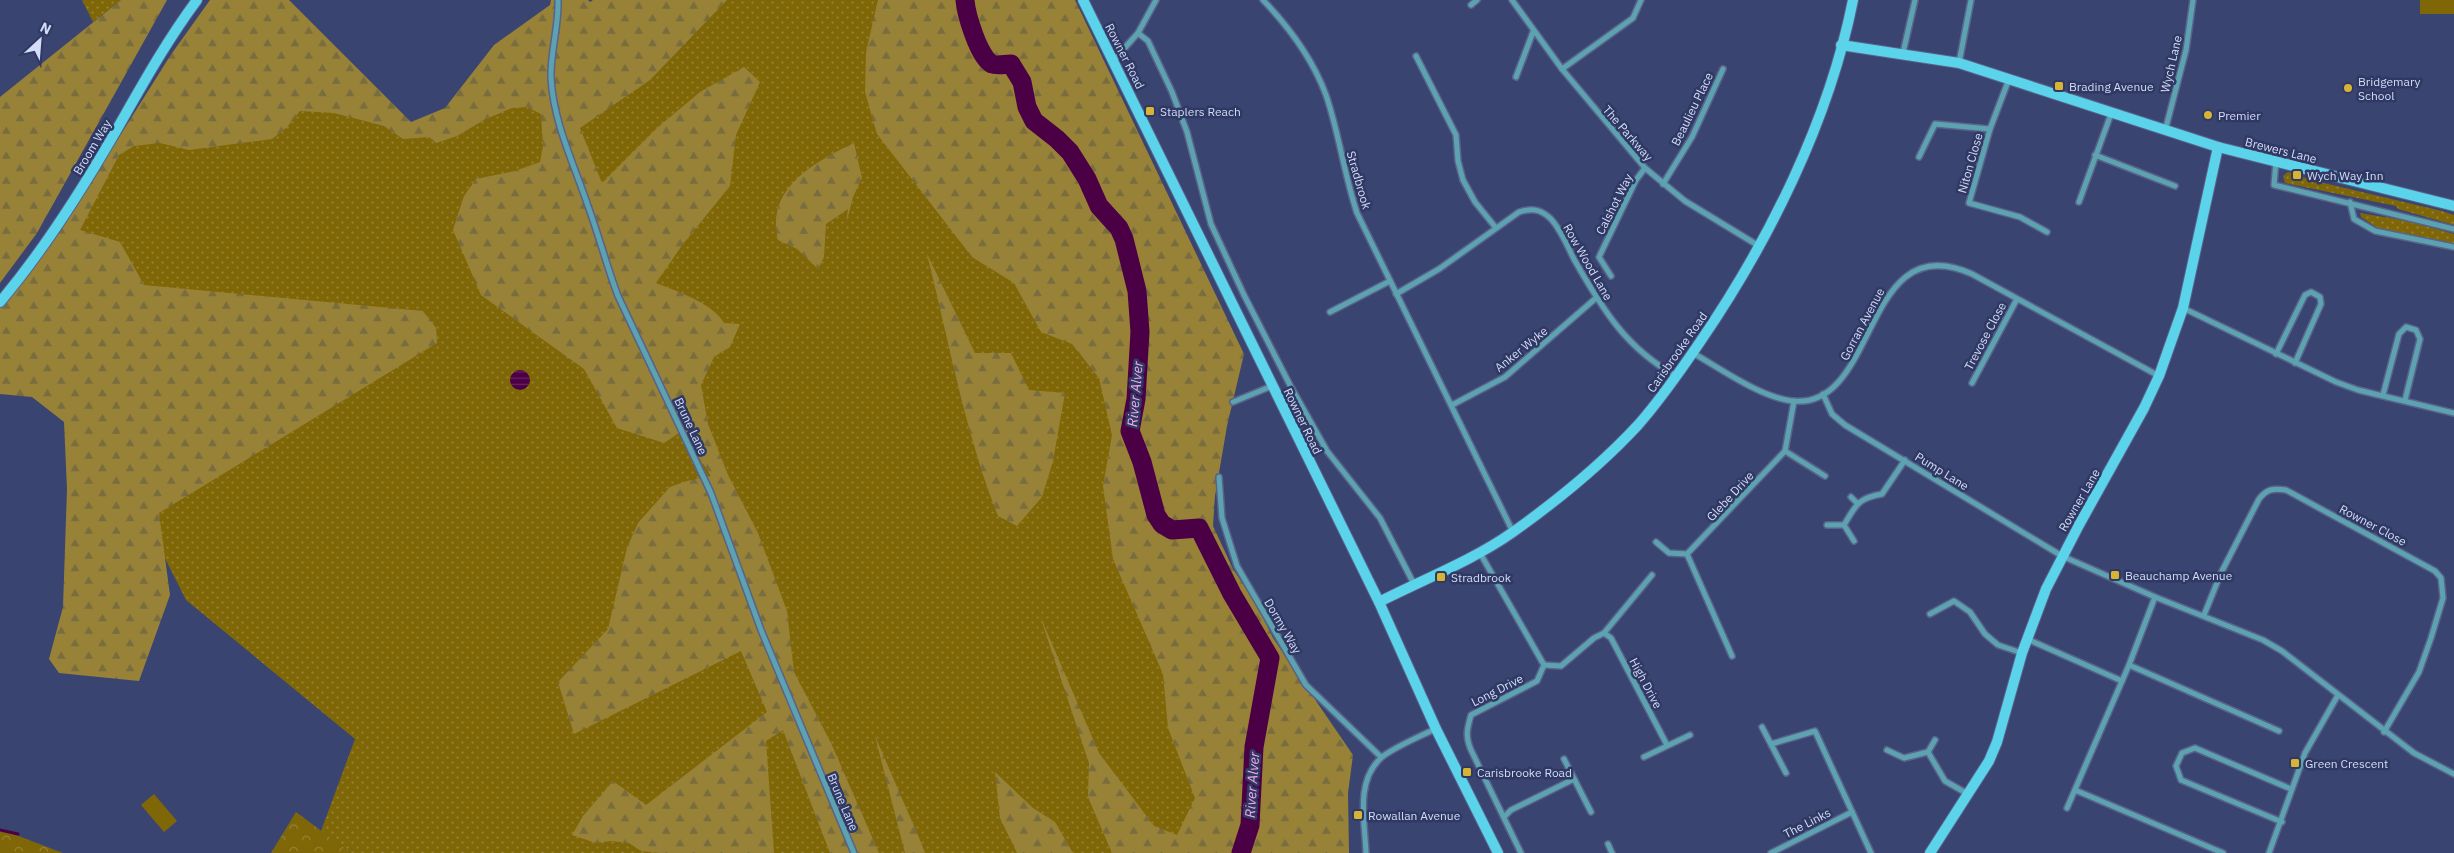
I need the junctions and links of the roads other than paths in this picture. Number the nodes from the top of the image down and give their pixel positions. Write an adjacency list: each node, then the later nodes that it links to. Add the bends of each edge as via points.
1 (197, 0): 48 (street, Broom Way, via 169,38 86,181)
2 (558, 0): 118 (street, Brune Lane, via 552,55 553,97 558,123 606,265 711,493 761,630)
3 (1083, 0): 19 (street, Rowner Road)
4 (1156, 0): 15 (street)
5 (1263, 0): 44 (street, Stradbrook, via 1313,67 1333,120 1357,213)
6 (1477, 0): 13 (street)
7 (1512, 0): 14 (street, The Parkway)
8 (1641, 0): 21 (street, via 1632,18)
9 (1853, 0): 16 (street, Carisbrooke Road)
10 (1915, 0): 17 (street)
11 (1971, 0): 20 (street)
12 (2193, 0): 27 (street, Wych Lane, via 2186,50)
13 (1471, 5)
14 (1534, 32): 21 (street, The Parkway); 23 (street)
15 (1138, 33): 19 (street); 80 (street, via 1148,41 1172,92 1187,132 1211,224 1244,295 1327,451 1380,518)
16 (1842, 45): 17 (street); 41 (street, Carisbrooke Road, via 1808,143)
17 (1903, 53): 20 (street)
18 (1416, 56): 38 (street, via 1456,135 1463,180 1475,202)
19 (1113, 61): 57 (street, Rowner Road)
20 (1959, 63): 24 (street)
21 (1562, 69): 32 (street, The Parkway)
22 (1723, 69): 33 (street, Beaulieu Place, via 1692,137)
23 (1516, 77)
24 (2010, 78): 25 (street); 26 (street, Niton Close)
25 (2111, 114): 27 (street); 29 (street)
26 (1990, 128): 30 (street, via 1935,124); 40 (street, Niton Close, via 1969,203 2020,217)
27 (2165, 131): 28 (street)
28 (2218, 147): 31 (street, Brewers Lane); 49 (street, Rowner Lane)
29 (2095, 155): 34 (street); 35 (street)
30 (1919, 157)
31 (2276, 161): 36 (street, via 2274,185); 37 (street, Brewers Lane)
32 (1645, 168): 33 (street, The Parkway); 43 (street, Calshot Way, via 1599,257)
33 (1663, 184): 41 (street, The Parkway)
34 (2175, 186)
35 (2079, 202)
36 (2350, 202): 39 (street); 42 (street, via 2354,219 2375,231)
37 (2454, 206)
38 (1496, 228): 45 (street, Row Wood Lane, via 1439,269); 46 (street, Row Wood Lane, via 1526,210 1540,210 1546,214)
39 (2454, 229)
40 (2047, 232)
41 (1759, 247): 51 (street, Carisbrooke Road)
42 (2454, 247)
43 (1611, 276)
44 (1390, 281): 45 (street, Stradbrook); 50 (street)
45 (1396, 294): 63 (street, Stradbrook)
46 (1596, 298): 54 (street, Row Wood Lane, via 1614,325 1635,347); 63 (street, Anker Wyke, via 1505,377)
47 (2017, 300): 55 (street, Gorran Avenue); 56 (street, Trevose Close); 58 (street, Gorran Avenue, via 1956,267 1938,266 1906,276 1893,288 1848,372)
48 (0, 302)
49 (2183, 308): 52 (street); 55 (street, Rowner Lane)
50 (1330, 312)
51 (1693, 352): 54 (street, Carisbrooke Road); 61 (street, Gorran Avenue, via 1766,393)
52 (2276, 354): 53 (street); 53 (street, via 2305,295 2311,292 2320,297 2321,304)
53 (2295, 363): 59 (street, via 2336,382)
54 (1676, 376): 73 (street, Carisbrooke Road, via 1638,424 1599,464)
55 (2159, 376): 78 (street, Rowner Lane)
56 (1972, 383)
57 (1272, 386): 62 (street); 82 (street, Rowner Road)
58 (1822, 394): 61 (street, Gorran Avenue); 66 (street, Pump Lane, via 1832,414)
59 (2384, 396): 60 (street); 60 (street, via 2399,334 2406,327 2416,330 2420,338)
60 (2405, 400): 64 (street)
61 (1794, 401): 65 (street)
62 (1233, 402)
63 (1452, 405): 73 (street, Stradbrook)
64 (2454, 413)
65 (1785, 451): 67 (street); 77 (street, Glebe Drive)
66 (1905, 460): 70 (street, via 1884,497 1869,496); 78 (street, Pump Lane)
67 (1825, 476)
68 (1219, 477): 103 (street, Dormy Way, via 1222,518 1237,566 1306,686)
69 (1851, 496): 70 (street)
70 (1857, 503): 72 (street)
71 (1828, 525): 72 (street)
72 (1844, 525): 74 (street)
73 (1514, 532): 76 (street, Carisbrooke Road)
74 (1854, 541)
75 (1656, 542): 77 (street, via 1669,553)
76 (1480, 553): 80 (street, Carisbrooke Road); 89 (street)
77 (1687, 554): 88 (street)
78 (2062, 556): 81 (street); 86 (street, Rowner Lane)
79 (1652, 576): 85 (street)
80 (1414, 584): 82 (street, Carisbrooke Road)
81 (2155, 597): 84 (street); 90 (street)
82 (1379, 602): 94 (street, Rowner Road)
83 (1930, 614): 87 (street, via 1954,601 1970,612 1985,634 1998,645)
84 (2204, 615): 92 (street, via 2282,650); 96 (street, Rowner Close, via 2221,573 2259,499 2275,488 2286,490 2435,571 2441,578 2443,598 2431,638 2419,672)
85 (1604, 632): 89 (street, via 1561,666); 100 (street, High Drive, via 1611,638)
86 (2026, 639): 87 (street, Rowner Lane); 91 (street)
87 (2022, 653): 111 (street, Rowner Lane, via 1998,742)
88 (1732, 656)
89 (1544, 665): 115 (street, Long Drive, via 1537,681 1471,714 1466,730 1466,739)
90 (2130, 665): 91 (street); 95 (street)
91 (2122, 682): 110 (street)
92 (2338, 695): 96 (street); 109 (street, via 2305,753)
93 (1762, 727): 99 (street)
94 (1436, 728): 103 (street); 120 (street, Rowner Road)
95 (2280, 732)
96 (2384, 732): 107 (street, via 2429,763)
97 (1690, 735): 100 (street)
98 (1935, 740): 102 (street)
99 (1771, 744): 106 (street); 114 (street, via 1815,731)
100 (1667, 745): 104 (street)
101 (1887, 750): 102 (street, via 1904,758)
102 (1928, 752): 111 (street, via 1945,781)
103 (1382, 757): 119 (street, via 1366,784)
104 (1644, 757)
105 (1564, 759): 108 (street)
106 (1786, 773)
107 (2454, 774)
108 (1574, 779): 113 (street); 115 (street, via 1510,810)
109 (2291, 789): 116 (street); 116 (street, via 2195,748 2182,753 2176,766 2181,780)
110 (2075, 790): 112 (street); 126 (street)
111 (1968, 794): 125 (street, Rowner Lane)
112 (2067, 808)
113 (1591, 812)
114 (1852, 812): 123 (street, The Links); 124 (street)
115 (1504, 817): 121 (street, Long Drive)
116 (2282, 822): 127 (street)
117 (1608, 844): 122 (street)
118 (854, 853)
119 (1366, 853)
120 (1498, 853)
121 (1522, 853)
122 (1612, 853)
123 (1770, 853)
124 (1871, 853)
125 (1930, 853)
126 (2223, 853)
127 (2269, 853)

